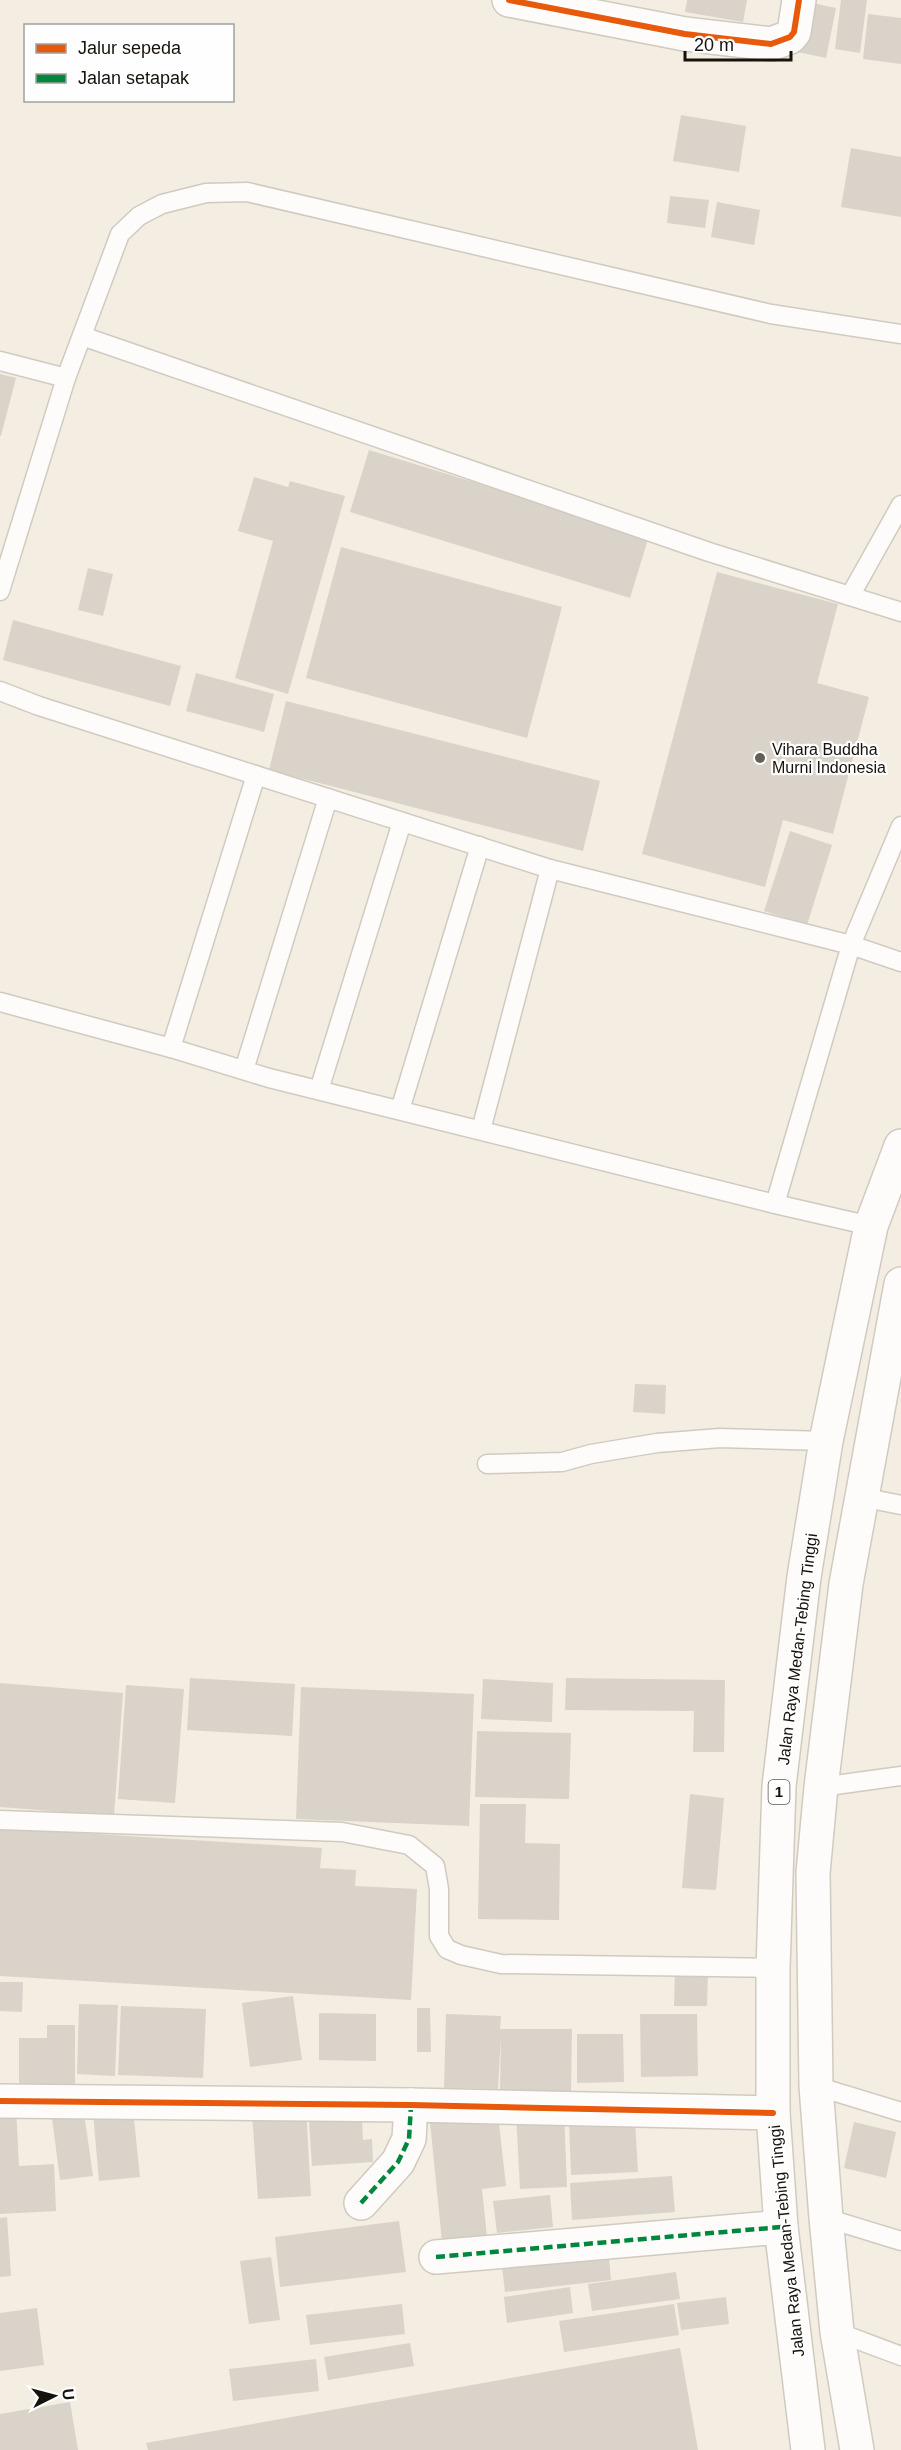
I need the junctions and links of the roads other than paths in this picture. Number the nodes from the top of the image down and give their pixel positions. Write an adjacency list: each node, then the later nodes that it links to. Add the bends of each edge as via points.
1 (509, 0): 2 (main road, via 685,34 771,44 795,32)
2 (798, 0)
3 (901, 334): 4 (lane, via 771,314 248,192 206,193 162,204 139,216 120,234)
4 (82, 336): 6 (lane); 9 (lane, via 709,552)
5 (0, 361): 6 (lane)
6 (66, 378): 8 (lane)
7 (901, 505): 9 (lane)
8 (0, 591)
9 (850, 596): 10 (lane)
10 (901, 612)
11 (0, 691): 12 (lane)
12 (256, 775): 13 (lane); 21 (lane)
13 (328, 798): 14 (lane); 22 (lane)
14 (402, 822): 16 (lane); 23 (lane)
15 (901, 825): 18 (lane)
16 (480, 846): 17 (lane); 24 (lane)
17 (550, 869): 18 (lane); 25 (lane)
18 (851, 945): 19 (lane); 27 (lane)
19 (901, 962)
20 (0, 1002): 21 (lane)
21 (171, 1048): 22 (lane)
22 (244, 1070): 23 (lane)
23 (319, 1090): 24 (lane)
24 (400, 1110): 25 (lane)
25 (481, 1130): 27 (lane)
26 (901, 1146): 28 (main road, Jalan Raya Medan-Tebing Tinggi / 1)
27 (775, 1204): 28 (lane)
28 (871, 1226): 30 (main road, Jalan Raya Medan-Tebing Tinggi / 1)
29 (901, 1284): 32 (main road)
30 (826, 1441): 31 (lane, via 720,1438 657,1443 561,1462); 37 (main road, Jalan Raya Medan-Tebing Tinggi / 1, via 804,1576 779,1786)
31 (487, 1464)
32 (861, 1497): 33 (lane); 35 (main road)
33 (901, 1505)
34 (901, 1776): 35 (lane)
35 (821, 1787): 38 (main road, via 813,1873)
36 (0, 1820): 37 (lane, via 342,1832 386,1839 409,1845 435,1866 439,1936 447,1948 460,1955 501,1964)
37 (773, 1968): 42 (main road, Jalan Raya Medan-Tebing Tinggi / 1)
38 (816, 2086): 41 (lane); 44 (main road)
39 (0, 2101): 40 (main road)
40 (411, 2105): 42 (main road); 43 (main road, via 409,2139 398,2162)
41 (901, 2112)
42 (773, 2113): 45 (main road, Jalan Raya Medan-Tebing Tinggi / 1)
43 (361, 2203)
44 (826, 2218): 46 (lane); 48 (main road)
45 (781, 2227): 47 (main road); 50 (main road, Jalan Raya Medan-Tebing Tinggi / 1)
46 (901, 2241)
47 (436, 2258)
48 (837, 2332): 49 (lane); 51 (main road)
49 (901, 2356)
50 (808, 2450)
51 (857, 2450)

